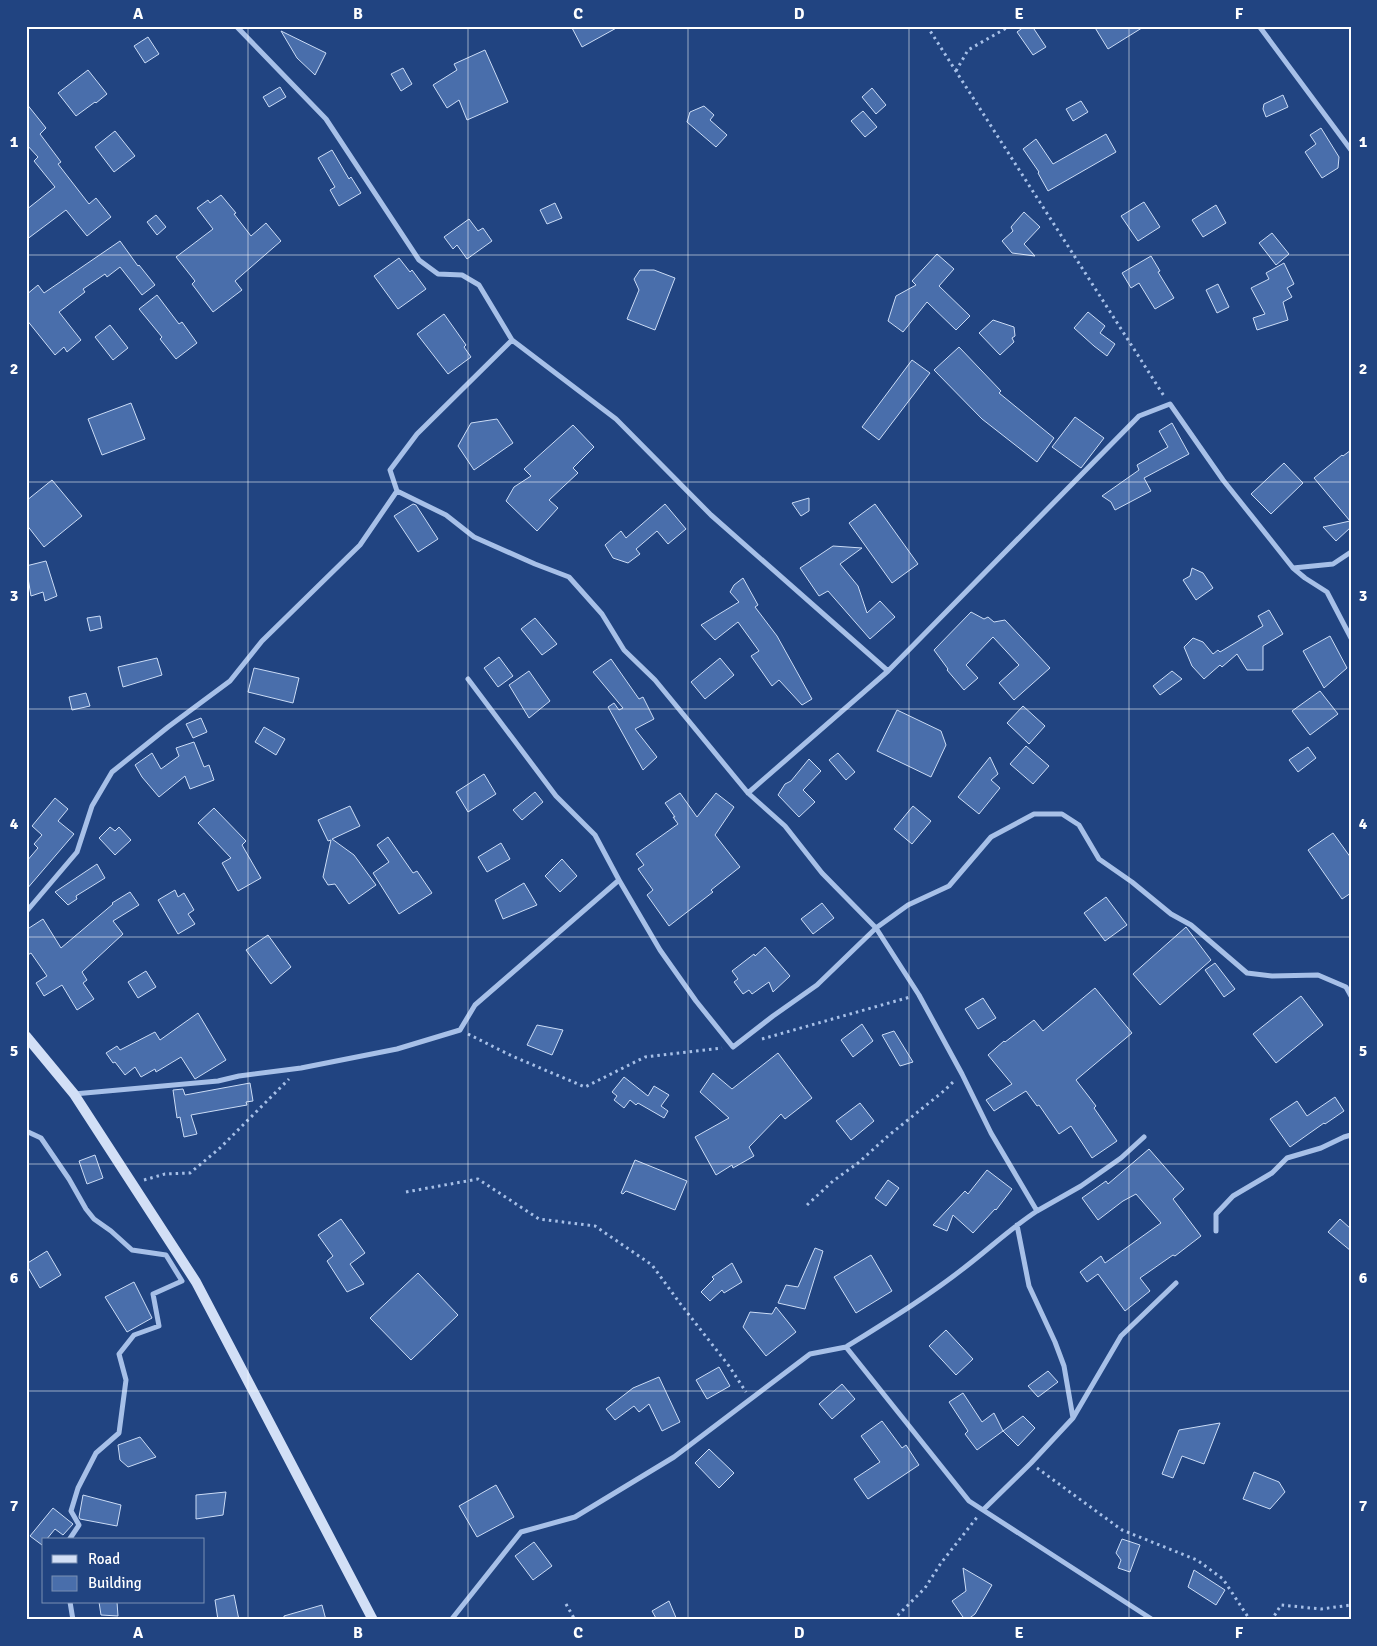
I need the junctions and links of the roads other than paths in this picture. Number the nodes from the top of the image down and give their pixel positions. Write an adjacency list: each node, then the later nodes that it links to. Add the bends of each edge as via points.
1 (236, 26): 4 (street, via 326,119 418,260 438,274 462,275 479,285)
2 (1259, 26): 3 (street)
3 (1351, 150)
4 (512, 340): 5 (street, via 417,434 390,470); 9 (street, via 616,419 711,515)
5 (397, 491): 11 (street, via 446,515 474,536 569,576 602,614 624,650 655,680); 13 (street, via 360,545 262,641 230,681 112,772 92,806 77,852)
6 (1351, 552): 7 (street, via 1333,564)
7 (1293, 568): 8 (street, via 1327,592); 9 (street, via 1223,480 1170,404 1139,416)
8 (1351, 638)
9 (888, 671): 11 (street)
10 (468, 679): 12 (street, via 556,796 594,835)
11 (748, 792): 14 (street, via 785,826 822,873)
12 (619, 880): 14 (street, via 660,950 733,1047 817,985); 17 (street, via 475,1005 460,1030 397,1049 301,1068 218,1081)
13 (26, 912)
14 (876, 928): 15 (street, via 908,905 949,886 991,837 1034,814 1062,814 1079,825 1098,859 1171,914 1191,925 1247,973 1318,975 1346,987); 21 (street, via 919,995 991,1133)
15 (1351, 996)
16 (26, 1036): 17 (main road)
17 (74, 1094): 31 (main road, via 196,1282)
18 (26, 1131): 28 (street, via 41,1138 94,1218 132,1250 166,1256 182,1281 153,1294 159,1326 134,1335 119,1354 126,1380 119,1433 96,1453 78,1488 71,1511 79,1525)
19 (1351, 1135): 23 (street, via 1287,1158 1272,1173 1233,1196 1216,1214)
20 (1144, 1137): 21 (street, via 1081,1186)
21 (1037, 1211): 22 (street)
22 (1017, 1225): 25 (street, via 950,1278); 26 (street, via 1029,1286 1064,1366)
23 (1216, 1231)
24 (1176, 1283): 26 (street, via 1121,1336)
25 (846, 1347): 27 (street, via 969,1501); 32 (street, via 810,1354 674,1457 575,1517 521,1532)
26 (1073, 1418): 27 (street)
27 (983, 1510): 33 (street)
28 (70, 1538)
29 (70, 1604): 30 (street)
30 (73, 1620)
31 (374, 1620)
32 (451, 1620)
33 (1153, 1620)

